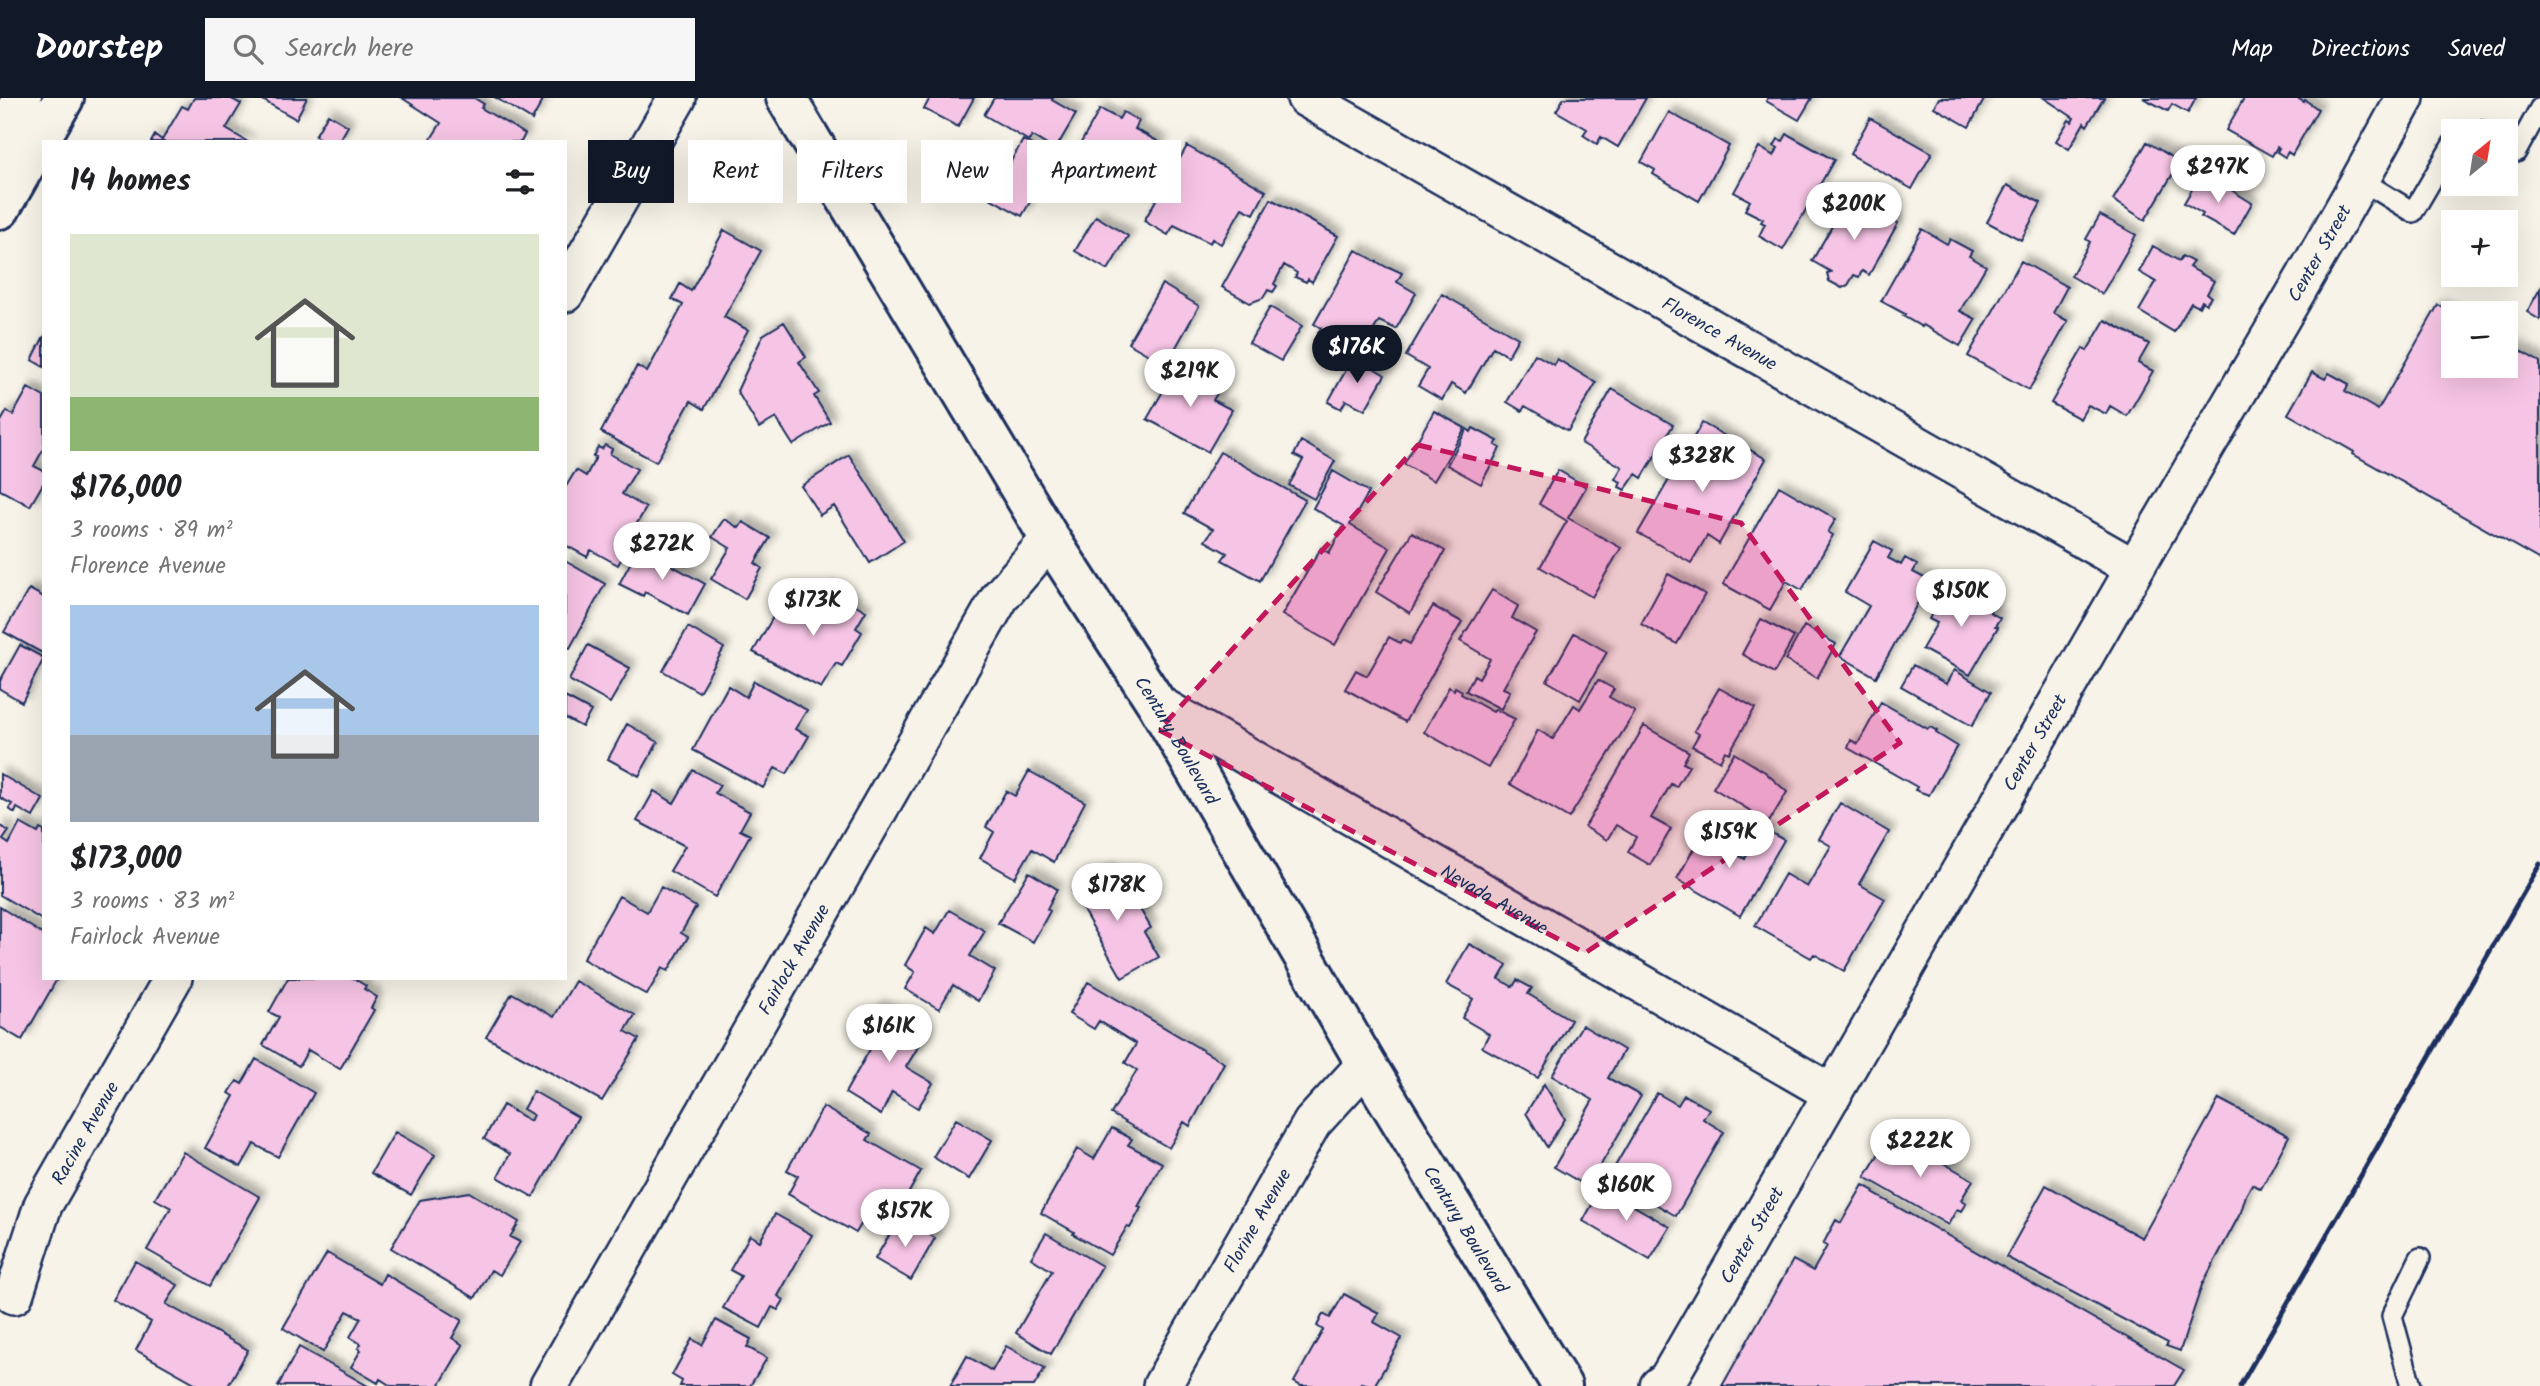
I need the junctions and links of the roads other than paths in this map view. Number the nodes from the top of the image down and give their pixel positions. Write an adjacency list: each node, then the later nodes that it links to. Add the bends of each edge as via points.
1 (22, 98): 9 (street, via 4,134)
2 (64, 98): 12 (street)
3 (677, 98): 13 (street)
4 (786, 98): 14 (street, Century Boulevard)
5 (1306, 98): 15 (street, Florence Avenue)
6 (2405, 98): 11 (street, Center Street)
7 (2540, 108): 8 (lane)
8 (2518, 148)
9 (0, 159)
10 (2441, 164): 11 (lane, via 2413,212)
11 (2361, 180): 15 (street, Center Street)
12 (1, 195)
13 (567, 290)
14 (1050, 539): 16 (street, Century Boulevard); 22 (street, Fairlock Avenue, via 1000,597)
15 (2134, 568): 19 (street, Center Street)
16 (1157, 704): 18 (street, Century Boulevard); 19 (street, Nevada Avenue)
17 (172, 980): 21 (street, Racine Avenue, via 43,1205)
18 (1366, 1064): 23 (street, Florine Avenue, via 1312,1124); 24 (street, Century Boulevard)
19 (1833, 1094): 25 (street, Center Street, via 1668,1378)
20 (2420, 1258): 26 (lane, via 2392,1316)
21 (14, 1295)
22 (549, 1386)
23 (1162, 1386)
24 (1562, 1386)
25 (1659, 1386)
26 (2411, 1386)

